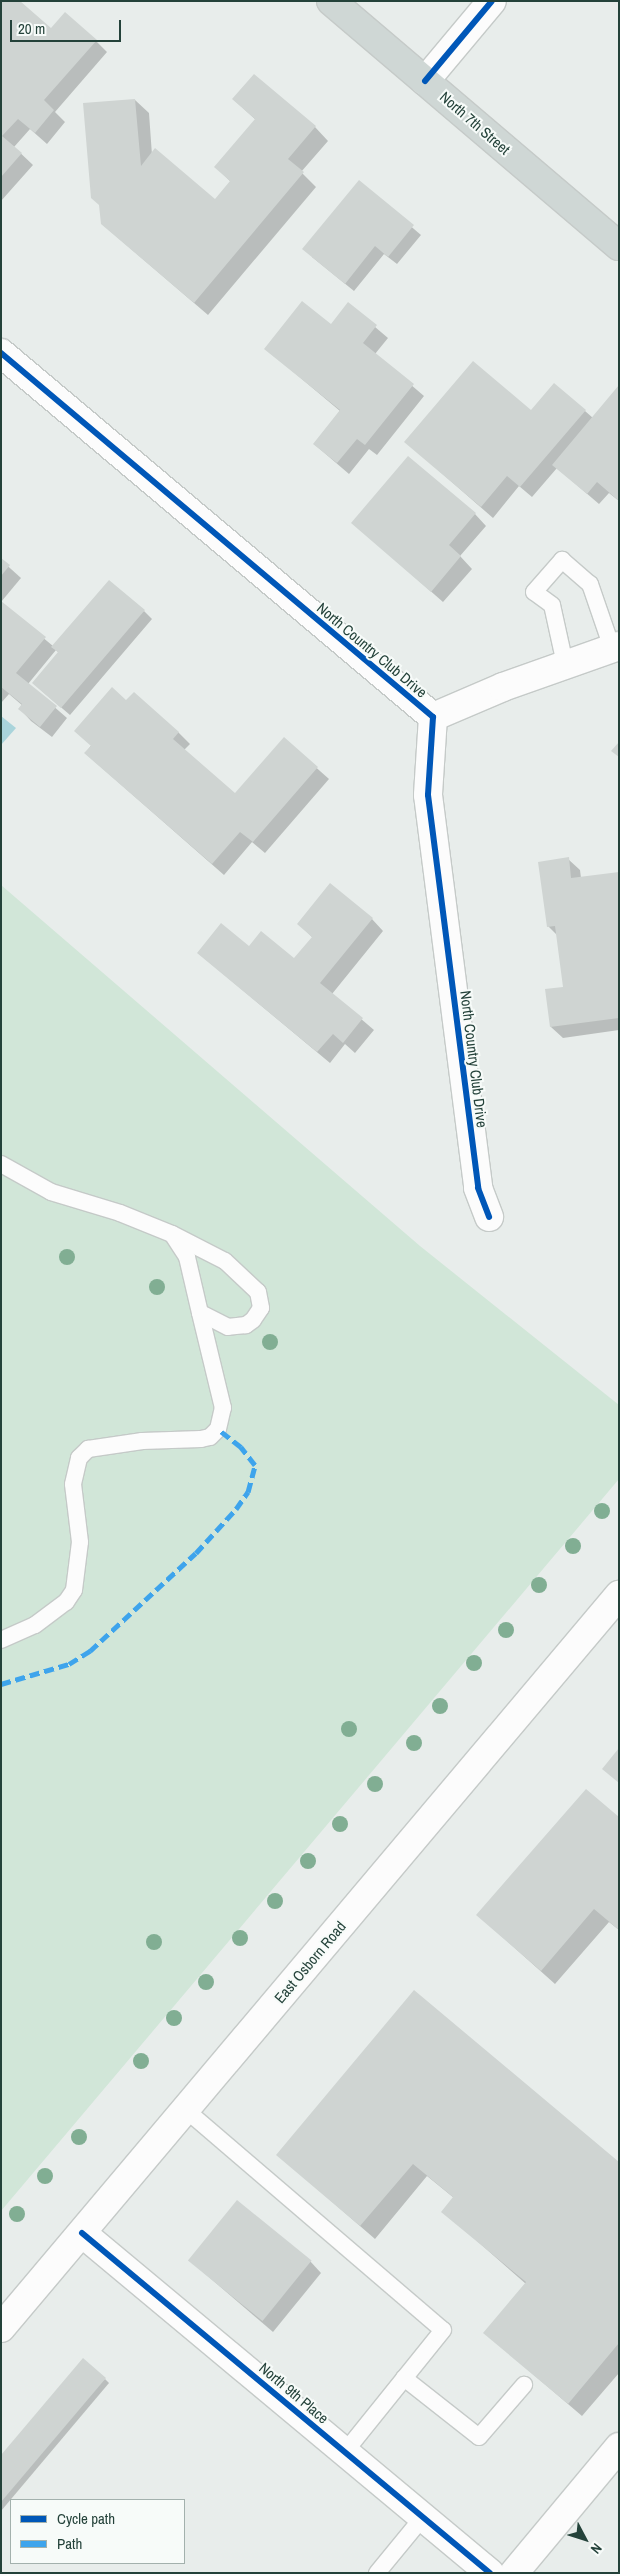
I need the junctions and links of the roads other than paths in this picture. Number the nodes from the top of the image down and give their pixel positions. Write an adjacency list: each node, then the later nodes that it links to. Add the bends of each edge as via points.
1 (331, 1): 3 (main road, North 7th Street)
2 (492, 1): 3 (street)
3 (425, 80): 4 (main road, North 7th Street)
4 (619, 246)
5 (1, 354): 8 (street, North Country Club Drive)
6 (615, 647): 7 (street, North Country Club Drive); 7 (lane, via 590,584 562,560 534,592 552,605)
7 (565, 664): 8 (street, North Country Club Drive)
8 (433, 717): 10 (street, North Country Club Drive, via 428,795 478,1188)
9 (1, 1164): 11 (lane, via 51,1192 120,1213)
10 (489, 1217)
11 (172, 1234): 12 (lane, via 187,1257); 12 (lane, via 225,1261 246,1277 261,1301 257,1315 240,1326 214,1323)
12 (200, 1313): 14 (lane, via 223,1408 218,1430 201,1439 99,1446 84,1454 75,1469 72,1484 80,1542 74,1590 66,1602 35,1625)
13 (619, 1595): 15 (street, East Osborn Road)
14 (1, 1640)
15 (186, 2110): 16 (street, East Osborn Road); 18 (lane, via 443,2330)
16 (82, 2233): 17 (street, East Osborn Road); 21 (street, North 9th Place)
17 (1, 2328)
18 (404, 2378): 19 (lane, via 479,2437); 21 (lane)
19 (524, 2385)
20 (619, 2447): 25 (street)
21 (345, 2452): 22 (street, North 9th Place)
22 (423, 2517): 23 (lane); 24 (street, North 9th Place)
23 (377, 2573)
24 (490, 2573)
25 (514, 2573)

